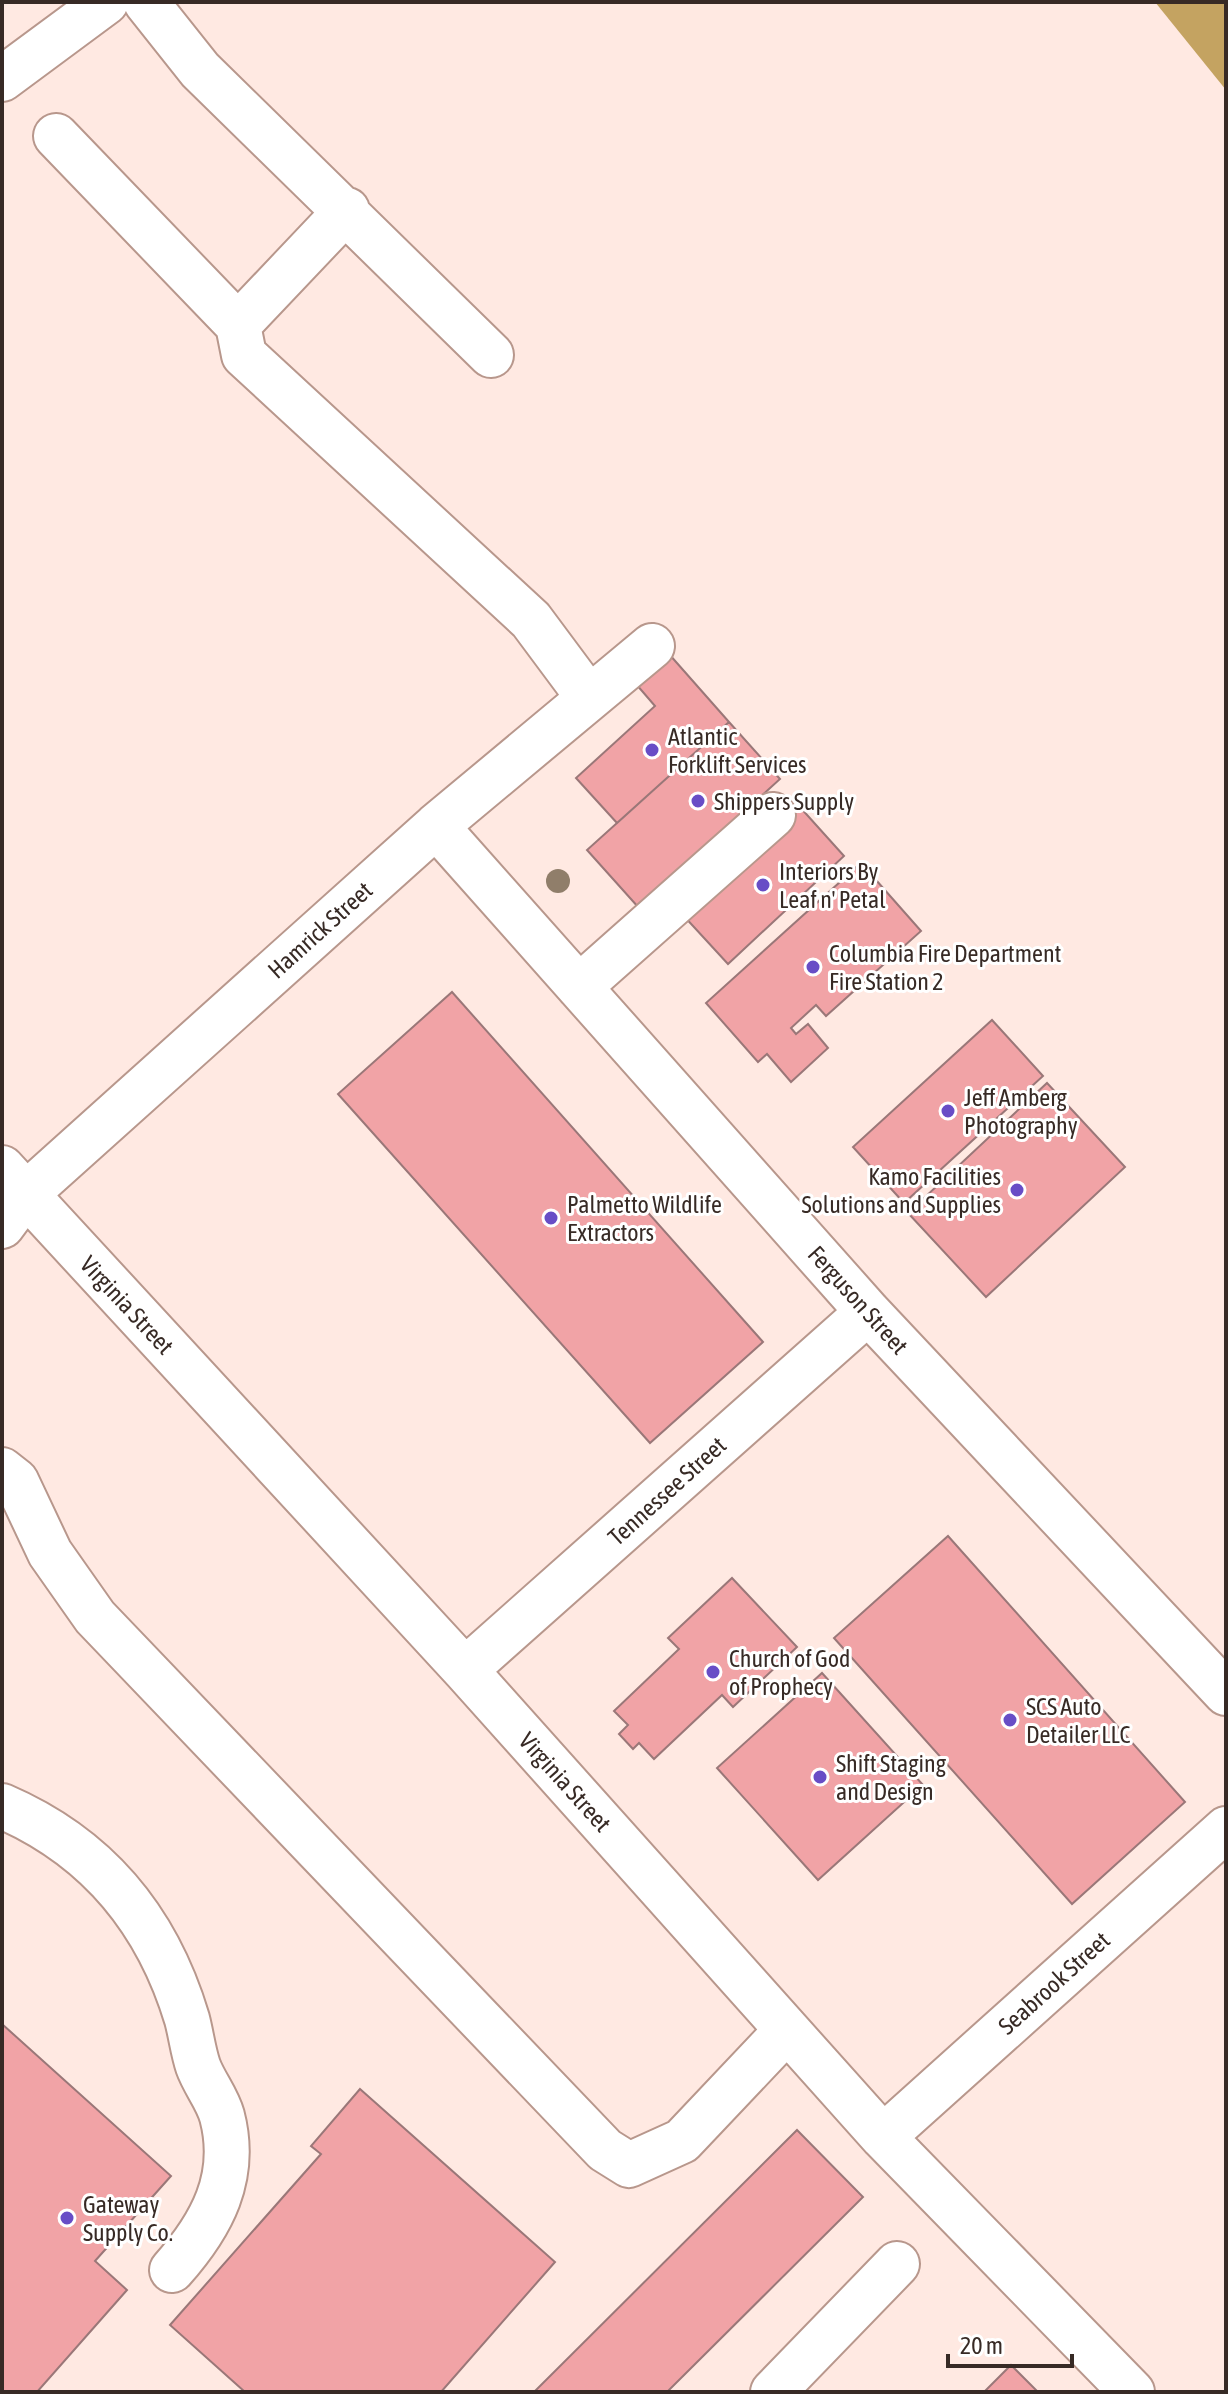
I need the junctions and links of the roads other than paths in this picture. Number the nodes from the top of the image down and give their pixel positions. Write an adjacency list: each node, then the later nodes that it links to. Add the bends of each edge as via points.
1 (106, 2): 3 (street)
2 (146, 2): 5 (street, via 200,70)
3 (2, 79)
4 (56, 136): 6 (street)
5 (347, 210): 6 (street); 7 (street)
6 (238, 325): 9 (street, via 244,355 531,620)
7 (491, 355)
8 (652, 646): 9 (street, Hamrick Street)
9 (589, 698): 11 (street, Hamrick Street)
10 (773, 815): 12 (street)
11 (436, 826): 12 (street, Ferguson Street); 13 (street, Hamrick Street)
12 (579, 987): 14 (street, Ferguson Street)
13 (10, 1197): 16 (street, Virginia Street)
14 (868, 1312): 16 (street, Tennessee Street); 17 (street, Ferguson Street)
15 (2, 1470): 20 (street, via 16,1481 50,1553 95,1617 605,2150 629,2165 682,2141)
16 (465, 1670): 20 (street, Virginia Street)
17 (1226, 1693)
18 (2, 1806): 23 (street, via 43,1824 114,1881 155,1940 186,2017 199,2068 222,2113 225,2186 211,2221)
19 (1226, 1829): 21 (street, Seabrook Street)
20 (787, 2030): 21 (street, Virginia Street)
21 (883, 2137): 25 (street, Virginia Street)
22 (897, 2264): 24 (street)
23 (172, 2270)
24 (773, 2392)
25 (1132, 2392)

